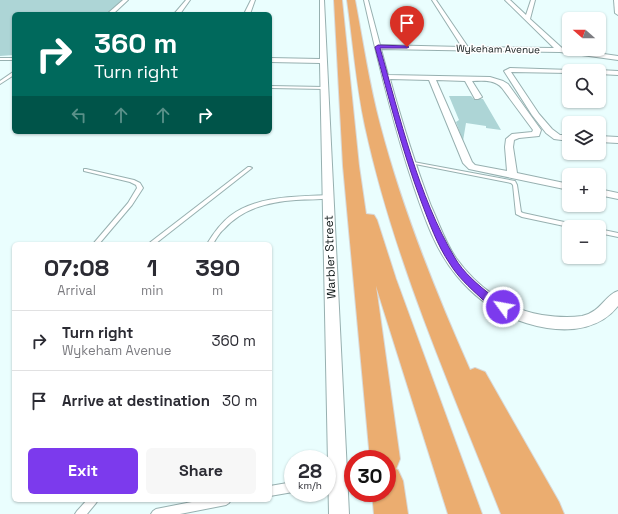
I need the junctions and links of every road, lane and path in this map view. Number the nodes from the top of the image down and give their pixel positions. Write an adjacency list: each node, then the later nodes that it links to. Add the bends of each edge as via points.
1 (126, 0): 12 (street)
2 (188, 0): 13 (street)
3 (253, 0): 14 (street)
4 (322, 0): 24 (street, Warbler Street)
5 (338, 0): 40 (highway)
6 (351, 0): 49 (highway, via 373,128)
7 (366, 0): 17 (street)
8 (434, 0): 18 (street)
9 (507, 0): 16 (street)
10 (533, 0): 16 (street)
11 (616, 0): 15 (street)
12 (112, 12)
13 (179, 12)
14 (248, 12)
15 (618, 13)
16 (526, 18): 19 (street)
17 (378, 47): 18 (street, Wykeham Avenue); 29 (street)
18 (466, 48): 19 (street, Wykeham Avenue)
19 (560, 50): 20 (street, Wykeham Avenue)
20 (618, 58)
21 (12, 59): 22 (lane)
22 (0, 60)
23 (272, 60): 24 (street)
24 (323, 61): 34 (street, Warbler Street)
25 (562, 71): 36 (street, via 507,71 550,132)
26 (606, 72): 27 (street)
27 (618, 73)
28 (12, 74): 32 (lane)
29 (386, 77): 30 (street); 39 (street)
30 (432, 78): 31 (street); 43 (street, via 469,165)
31 (466, 78): 35 (street); 43 (street, via 501,82 537,130 536,134 510,139)
32 (0, 82)
33 (272, 87): 34 (lane)
34 (324, 88): 46 (street, Warbler Street)
35 (478, 97)
36 (562, 137)
37 (606, 139): 38 (street)
38 (618, 140)
39 (410, 162): 48 (lane, via 513,182 518,213); 55 (street, via 435,229 453,262 487,298 521,316 540,322 574,324 601,314)
40 (351, 166): 57 (highway); 68 (highway, via 385,279)
41 (250, 168): 53 (lane)
42 (86, 170): 52 (lane, via 132,181 140,188)
43 (512, 176): 44 (street)
44 (562, 186)
45 (606, 193): 47 (street)
46 (328, 196): 54 (lane, via 283,198 254,205 232,217); 56 (street, Warbler Street)
47 (618, 196)
48 (562, 224)
49 (403, 229): 69 (highway, via 432,310); 70 (highway, via 456,346)
50 (606, 233): 51 (lane)
51 (618, 236)
52 (98, 242)
53 (154, 242)
54 (211, 242)
55 (618, 296)
56 (332, 450)
57 (383, 450)
58 (284, 489): 59 (lane)
59 (272, 491)
60 (336, 499): 66 (street, Warbler Street)
61 (91, 502): 64 (lane)
62 (216, 502): 65 (lane)
63 (390, 502): 67 (highway)
64 (80, 514)
65 (156, 514)
66 (339, 514)
67 (391, 514)
68 (465, 514)
69 (518, 514)
70 (547, 514)

